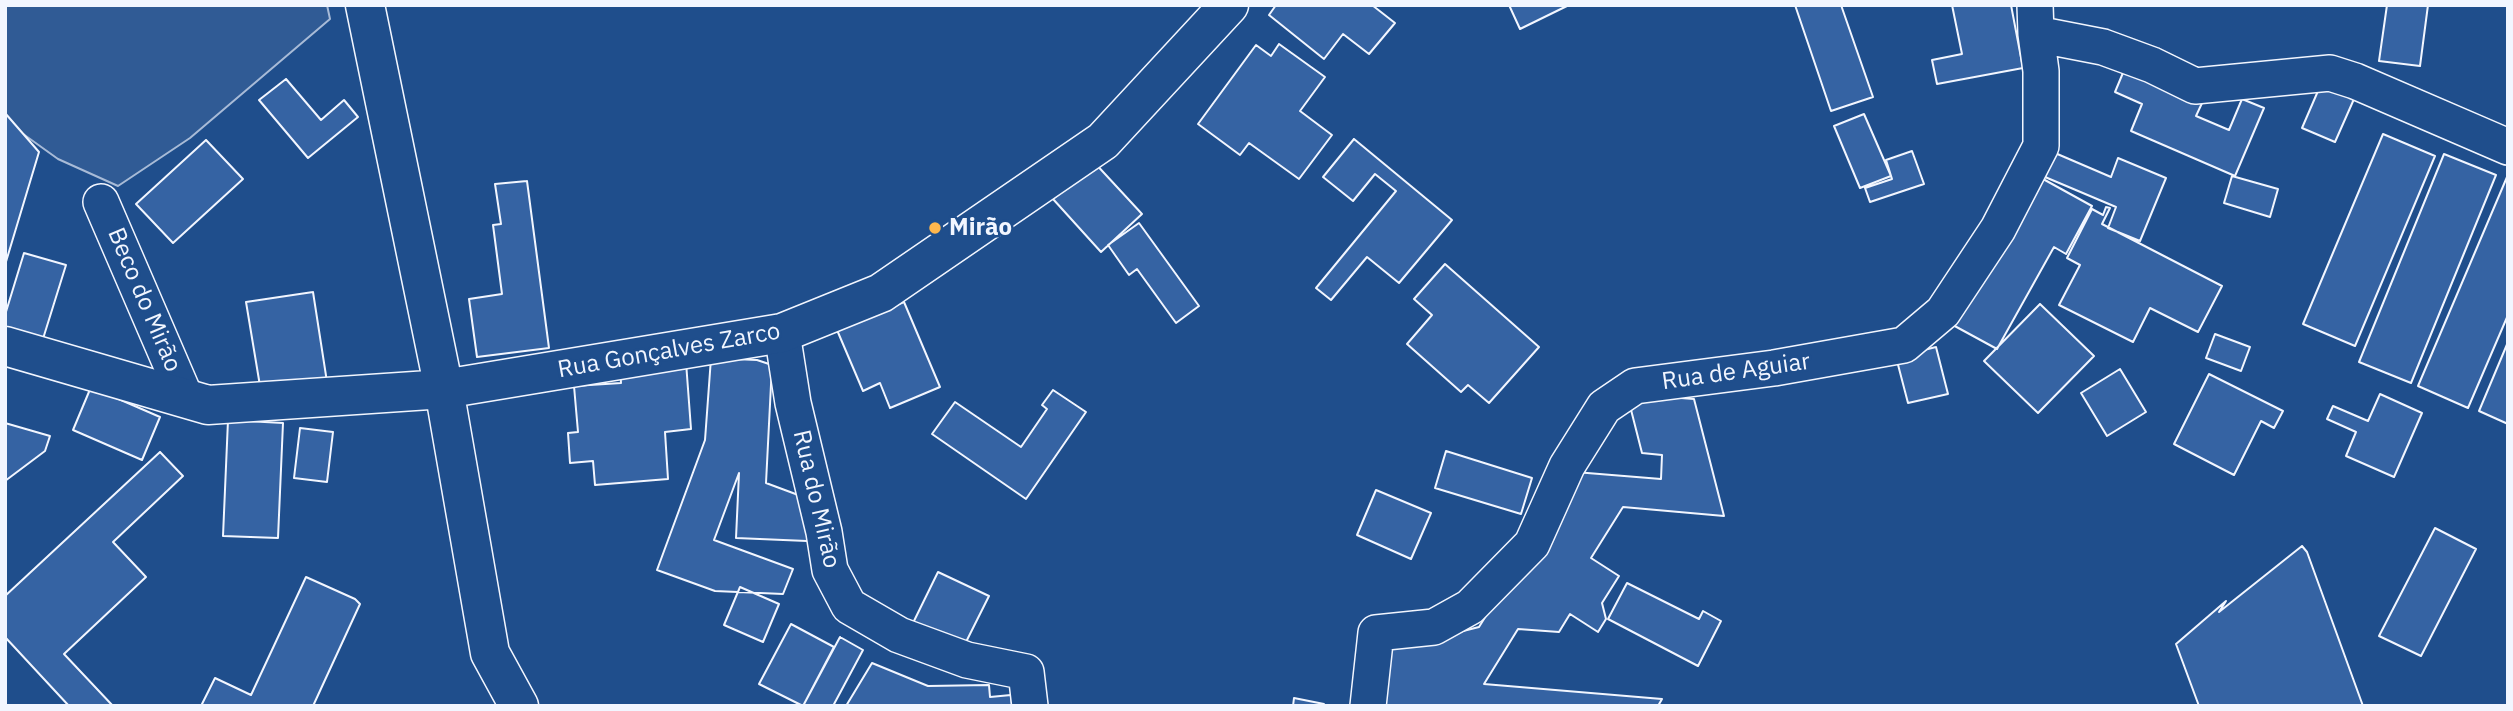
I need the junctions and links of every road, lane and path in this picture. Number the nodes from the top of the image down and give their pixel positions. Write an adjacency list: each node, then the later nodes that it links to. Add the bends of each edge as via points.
1 (365, 5): 8 (street)
2 (1229, 5): 6 (street, Rua Gonçalves Zarco, via 1102,141 881,293)
3 (2035, 19): 4 (street, via 2195,86 2330,73); 12 (street, Rua de Aguiar, via 2041,71 2041,146 1998,229 1943,312 1904,345 1636,386 1604,407 1567,466 1532,544 1470,607 1434,627 1376,633)
4 (2508, 147)
5 (101, 202): 9 (street, Beco do Mirão)
6 (782, 333): 8 (street, Rua Gonçalves Zarco); 11 (street, Rua do Mirão, via 830,570 849,606 910,640 967,660 1026,672)
7 (5, 346): 9 (street, Rua Gonçalves Zarco)
8 (444, 389): 9 (street, Rua Gonçalves Zarco, via 208,405); 10 (street, via 490,653)
9 (186, 399)
10 (519, 706)
11 (1030, 706)
12 (1368, 706)

